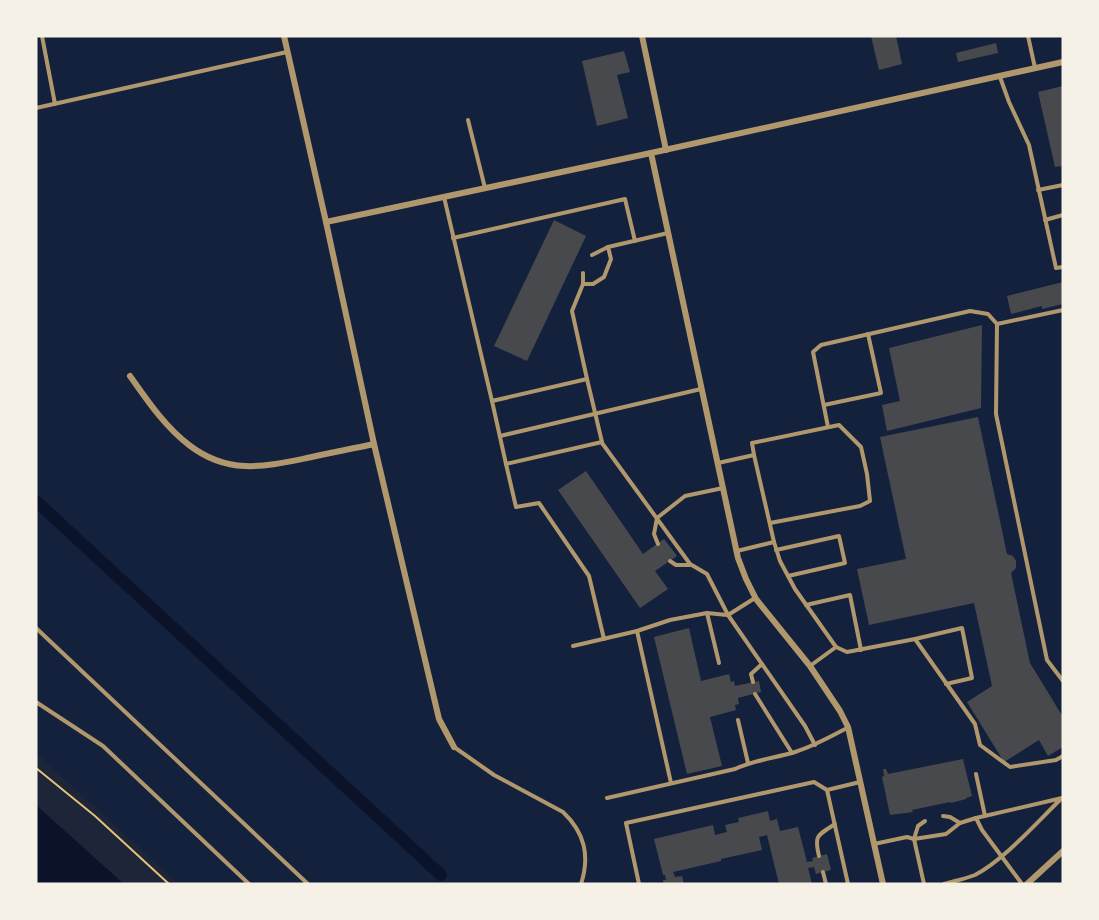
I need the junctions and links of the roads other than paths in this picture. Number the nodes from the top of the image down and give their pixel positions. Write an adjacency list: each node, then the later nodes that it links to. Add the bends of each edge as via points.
1 (42, 36): 9 (lane)
2 (284, 36): 5 (street)
3 (642, 36): 12 (street)
4 (1029, 36): 7 (lane)
5 (288, 51): 9 (lane); 20 (street)
6 (1063, 62): 7 (street)
7 (1035, 68): 8 (street)
8 (1000, 76): 12 (street); 16 (lane, via 1029,145)
9 (55, 104): 10 (lane)
10 (36, 108)
11 (468, 120): 15 (lane)
12 (666, 150): 13 (street)
13 (651, 153): 15 (street); 21 (street)
14 (1063, 185): 16 (lane)
15 (486, 188): 17 (street)
16 (1038, 190): 19 (lane)
17 (444, 197): 20 (street); 22 (lane)
18 (1063, 215): 19 (lane)
19 (1045, 220): 26 (lane, via 1056,268)
20 (326, 222): 41 (street)
21 (668, 233): 23 (lane); 34 (street)
22 (453, 238): 23 (lane, via 626,199); 35 (lane)
23 (635, 241): 24 (lane)
24 (608, 246): 25 (lane); 28 (lane, via 611,259 604,277 593,284)
25 (592, 255)
26 (1063, 267)
27 (583, 273): 28 (lane)
28 (583, 284): 33 (lane, via 572,311)
29 (1063, 310): 30 (lane)
30 (997, 324): 31 (lane, via 988,314 970,311); 69 (lane, via 996,414 1047,660)
31 (868, 334): 36 (lane, via 821,345 813,352); 36 (lane, via 881,393)
32 (130, 376): 41 (street, via 157,413 187,444 224,463 268,466)
33 (587, 379): 35 (lane); 37 (lane)
34 (702, 389): 37 (lane); 43 (street)
35 (492, 401): 39 (lane)
36 (824, 405): 38 (lane)
37 (595, 413): 39 (lane); 40 (lane)
38 (828, 427): 42 (lane, via 752,443); 47 (lane, via 839,425 861,447 870,501)
39 (500, 435): 44 (lane)
40 (602, 442): 44 (lane); 46 (lane)
41 (374, 444): 77 (street, via 440,719)
42 (754, 455): 43 (lane); 47 (lane)
43 (718, 463): 45 (street)
44 (506, 464): 61 (lane, via 516,507 539,502 589,576)
45 (723, 488): 46 (lane, via 685,496); 51 (street)
46 (657, 518): 49 (lane, via 654,534); 53 (lane)
47 (770, 523): 48 (lane)
48 (774, 542): 50 (lane); 51 (lane)
49 (658, 544)
50 (776, 550): 54 (lane); 54 (lane, via 839,536 845,563)
51 (737, 551): 55 (street)
52 (670, 561): 53 (lane, via 676,566)
53 (690, 564): 58 (lane, via 707,574)
54 (788, 576): 56 (lane)
55 (755, 598): 58 (lane); 68 (street)
56 (806, 604): 64 (lane); 65 (lane, via 850,595)
57 (707, 613): 58 (lane); 60 (lane); 66 (lane)
58 (728, 615): 67 (lane)
59 (36, 628): 99 (lane)
60 (637, 631): 61 (lane); 83 (lane)
61 (604, 639): 63 (lane)
62 (915, 639): 65 (lane); 71 (lane); 71 (lane, via 962,628 972,678)
63 (573, 646)
64 (836, 647): 65 (lane, via 847,652); 68 (lane)
65 (861, 650)
66 (719, 663)
67 (762, 664): 70 (lane, via 751,674); 76 (lane)
68 (810, 666): 75 (street)
69 (1063, 681)
70 (753, 682)
71 (946, 684): 79 (lane, via 975,724 980,745 1010,767)
72 (755, 694): 78 (lane)
73 (36, 702): 98 (lane, via 103,746)
74 (738, 720): 80 (lane)
75 (848, 727): 76 (lane); 82 (street)
76 (815, 745): 78 (lane)
77 (454, 747): 100 (lane, via 572,821 582,837 585,856)
78 (792, 753): 80 (lane)
79 (1063, 756)
80 (748, 763): 83 (lane)
81 (976, 774): 87 (lane)
82 (860, 782): 84 (lane); 93 (street)
83 (671, 783): 85 (lane)
84 (827, 790): 91 (lane); 101 (lane, via 814,782 626,823)
85 (608, 798)
86 (943, 816): 90 (lane)
87 (985, 816): 88 (lane); 96 (lane, via 1062,798)
88 (976, 818): 90 (lane); 96 (lane)
89 (925, 821): 92 (lane, via 918,826)
90 (960, 823): 92 (lane, via 946,834)
91 (835, 824): 95 (lane, via 819,835); 103 (lane)
92 (914, 839): 93 (lane); 105 (lane)
93 (874, 844): 104 (street)
94 (1063, 851): 108 (street)
95 (819, 856)
96 (1002, 856): 106 (lane, via 974,875); 107 (lane)
97 (823, 872): 102 (lane)
98 (249, 884)
99 (309, 884)
100 (581, 884)
101 (639, 884)
102 (826, 884)
103 (848, 884)
104 (883, 884)
105 (924, 884)
106 (944, 884)
107 (1022, 884)
108 (1027, 884)

